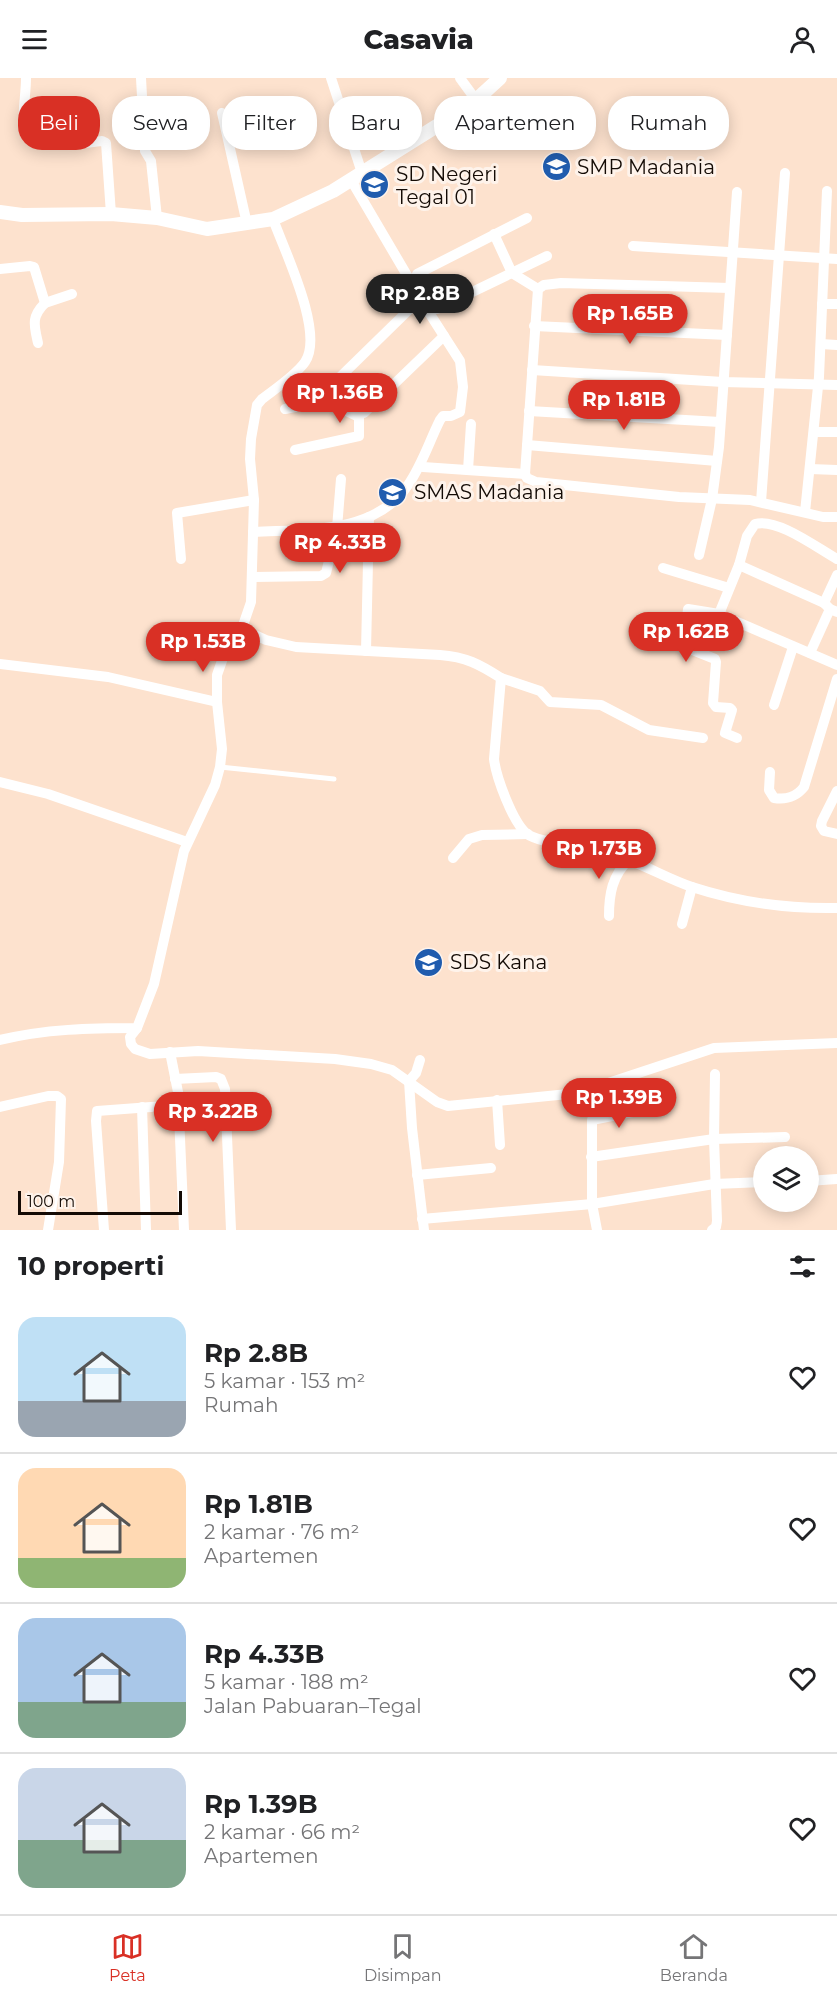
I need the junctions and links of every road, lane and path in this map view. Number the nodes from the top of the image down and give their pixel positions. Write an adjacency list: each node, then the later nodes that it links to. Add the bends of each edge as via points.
1 (26, 78): 15 (street, via 24,131 31,140 46,144 106,143)
2 (141, 78): 16 (street, via 145,151 151,161)
3 (331, 78): 11 (street)
4 (460, 78): 6 (street)
5 (500, 78): 7 (street)
6 (473, 96)
7 (480, 96)
8 (434, 127): 11 (street)
9 (230, 150): 20 (street)
10 (785, 172): 25 (street)
11 (356, 176): 19 (street); 33 (street)
12 (827, 191): 18 (street)
13 (737, 192): 23 (street)
14 (0, 212): 15 (street)
15 (111, 214): 16 (street)
16 (157, 218): 20 (street, via 207,229)
17 (527, 218): 21 (street)
18 (831, 218): 26 (street)
19 (273, 219): 20 (street); 65 (street, via 302,295 311,342 305,361 257,405 250,439)
20 (247, 224)
21 (494, 234): 29 (street); 29 (street, via 421,272 416,279 434,309)
22 (633, 246): 23 (street)
23 (733, 252): 25 (street); 30 (street)
24 (547, 256): 29 (street)
25 (779, 256): 26 (street); 46 (street)
26 (824, 259): 27 (street); 35 (street)
27 (837, 259)
28 (0, 269): 34 (street, via 34,267)
29 (512, 273): 31 (street)
30 (730, 288): 31 (street, via 561,283); 38 (street)
31 (538, 289): 37 (street)
32 (72, 294): 34 (street)
33 (421, 298): 39 (street); 50 (street, via 338,379)
34 (45, 303): 40 (street, via 35,318)
35 (822, 304): 36 (street); 41 (street)
36 (837, 304)
37 (534, 326): 38 (street); 43 (street)
38 (727, 335): 44 (street)
39 (444, 336): 50 (street); 68 (street, via 460,361 460,412 443,416 406,488 386,510)
40 (38, 343)
41 (821, 344): 42 (street); 45 (street)
42 (837, 345)
43 (532, 370): 44 (street); 49 (street)
44 (723, 382): 46 (street); 51 (street)
45 (819, 383): 46 (street); 47 (street); 53 (street)
46 (770, 384): 66 (street)
47 (837, 385)
48 (285, 408): 50 (street, via 325,401)
49 (529, 411): 51 (street); 55 (street)
50 (363, 413): 56 (street, via 359,436)
51 (720, 422): 57 (street)
52 (471, 424): 60 (street)
53 (814, 432): 54 (street); 59 (street)
54 (837, 432)
55 (527, 445): 57 (street); 62 (street)
56 (295, 450)
57 (717, 460): 64 (street)
58 (423, 467): 60 (street)
59 (810, 469): 61 (street); 67 (street)
60 (468, 470): 62 (street)
61 (837, 470)
62 (525, 474): 64 (street, via 536,482)
63 (340, 479): 70 (street)
64 (712, 499): 66 (street); 72 (street)
65 (254, 500): 71 (street); 73 (street, via 177,513)
66 (761, 502): 67 (street)
67 (805, 512): 69 (street)
68 (369, 517): 70 (street); 84 (street)
69 (837, 517)
70 (337, 528): 71 (street); 78 (street, via 326,573 321,576)
71 (252, 532): 78 (street)
72 (699, 555)
73 (181, 559)
74 (837, 559): 75 (street, via 777,525 760,523 747,536)
75 (739, 565): 79 (street); 80 (street)
76 (663, 568): 79 (street)
77 (837, 575): 80 (street)
78 (253, 577): 82 (street, via 251,602)
79 (729, 588): 81 (street)
80 (830, 608): 85 (street)
81 (719, 614): 83 (street); 93 (street, via 688,609 684,644 715,659 713,702 716,707 732,710 725,733)
82 (238, 640): 84 (street, via 255,636 296,647); 90 (street, via 227,649 220,663)
83 (793, 646): 85 (street); 91 (street)
84 (366, 651): 88 (street, via 461,657)
85 (810, 653): 87 (street)
86 (0, 664): 90 (street, via 108,677)
87 (837, 665)
88 (501, 678): 92 (street, via 540,691 550,702 593,703 649,730); 99 (street, via 496,772)
89 (837, 679): 95 (street, via 804,787 795,797 774,798 769,790)
90 (217, 702): 94 (street)
91 (774, 705)
92 (703, 738)
93 (737, 738)
94 (220, 767): 96 (lane); 101 (street)
95 (770, 772)
96 (334, 779)
97 (0, 782): 101 (street, via 48,794)
98 (837, 791): 100 (street, via 822,826 824,831)
99 (528, 834): 102 (street, via 469,839); 103 (street)
100 (837, 834)
101 (187, 842): 108 (street, via 154,984)
102 (453, 858)
103 (629, 860): 104 (street); 106 (street, via 619,868 610,892)
104 (692, 887): 105 (street, via 768,904); 107 (street)
105 (837, 908)
106 (609, 916)
107 (682, 924)
108 (137, 1028): 109 (street, via 60,1030); 111 (street, via 130,1037 135,1048 150,1054)
109 (0, 1040)
110 (837, 1043): 116 (street, via 714,1048 584,1092)
111 (170, 1052): 114 (street); 115 (street, via 359,1061 392,1070)
112 (420, 1060): 115 (street)
113 (715, 1074): 124 (street)
114 (175, 1078): 117 (street); 121 (street, via 221,1078)
115 (409, 1081): 116 (street, via 448,1106); 128 (street)
116 (497, 1100): 125 (street)
117 (178, 1105): 119 (street); 122 (street)
118 (0, 1107): 135 (street, via 48,1096 61,1099 59,1162)
119 (142, 1107): 136 (street, via 98,1111); 137 (street)
120 (637, 1111): 126 (street, via 592,1120)
121 (226, 1122): 122 (street); 139 (street)
122 (179, 1124): 138 (street)
123 (785, 1137): 124 (street)
124 (714, 1139): 126 (street); 132 (street)
125 (500, 1145)
126 (591, 1157): 133 (street)
127 (491, 1168): 128 (street)
128 (417, 1175): 134 (street)
129 (837, 1179): 130 (street)
130 (819, 1180)
131 (753, 1182): 132 (street)
132 (714, 1184): 133 (street); 141 (street, via 717,1221)
133 (592, 1204): 134 (street); 140 (street)
134 (423, 1224)
135 (48, 1230)
136 (104, 1230)
137 (146, 1230)
138 (184, 1230)
139 (231, 1230)
140 (597, 1230)
141 (712, 1230)

